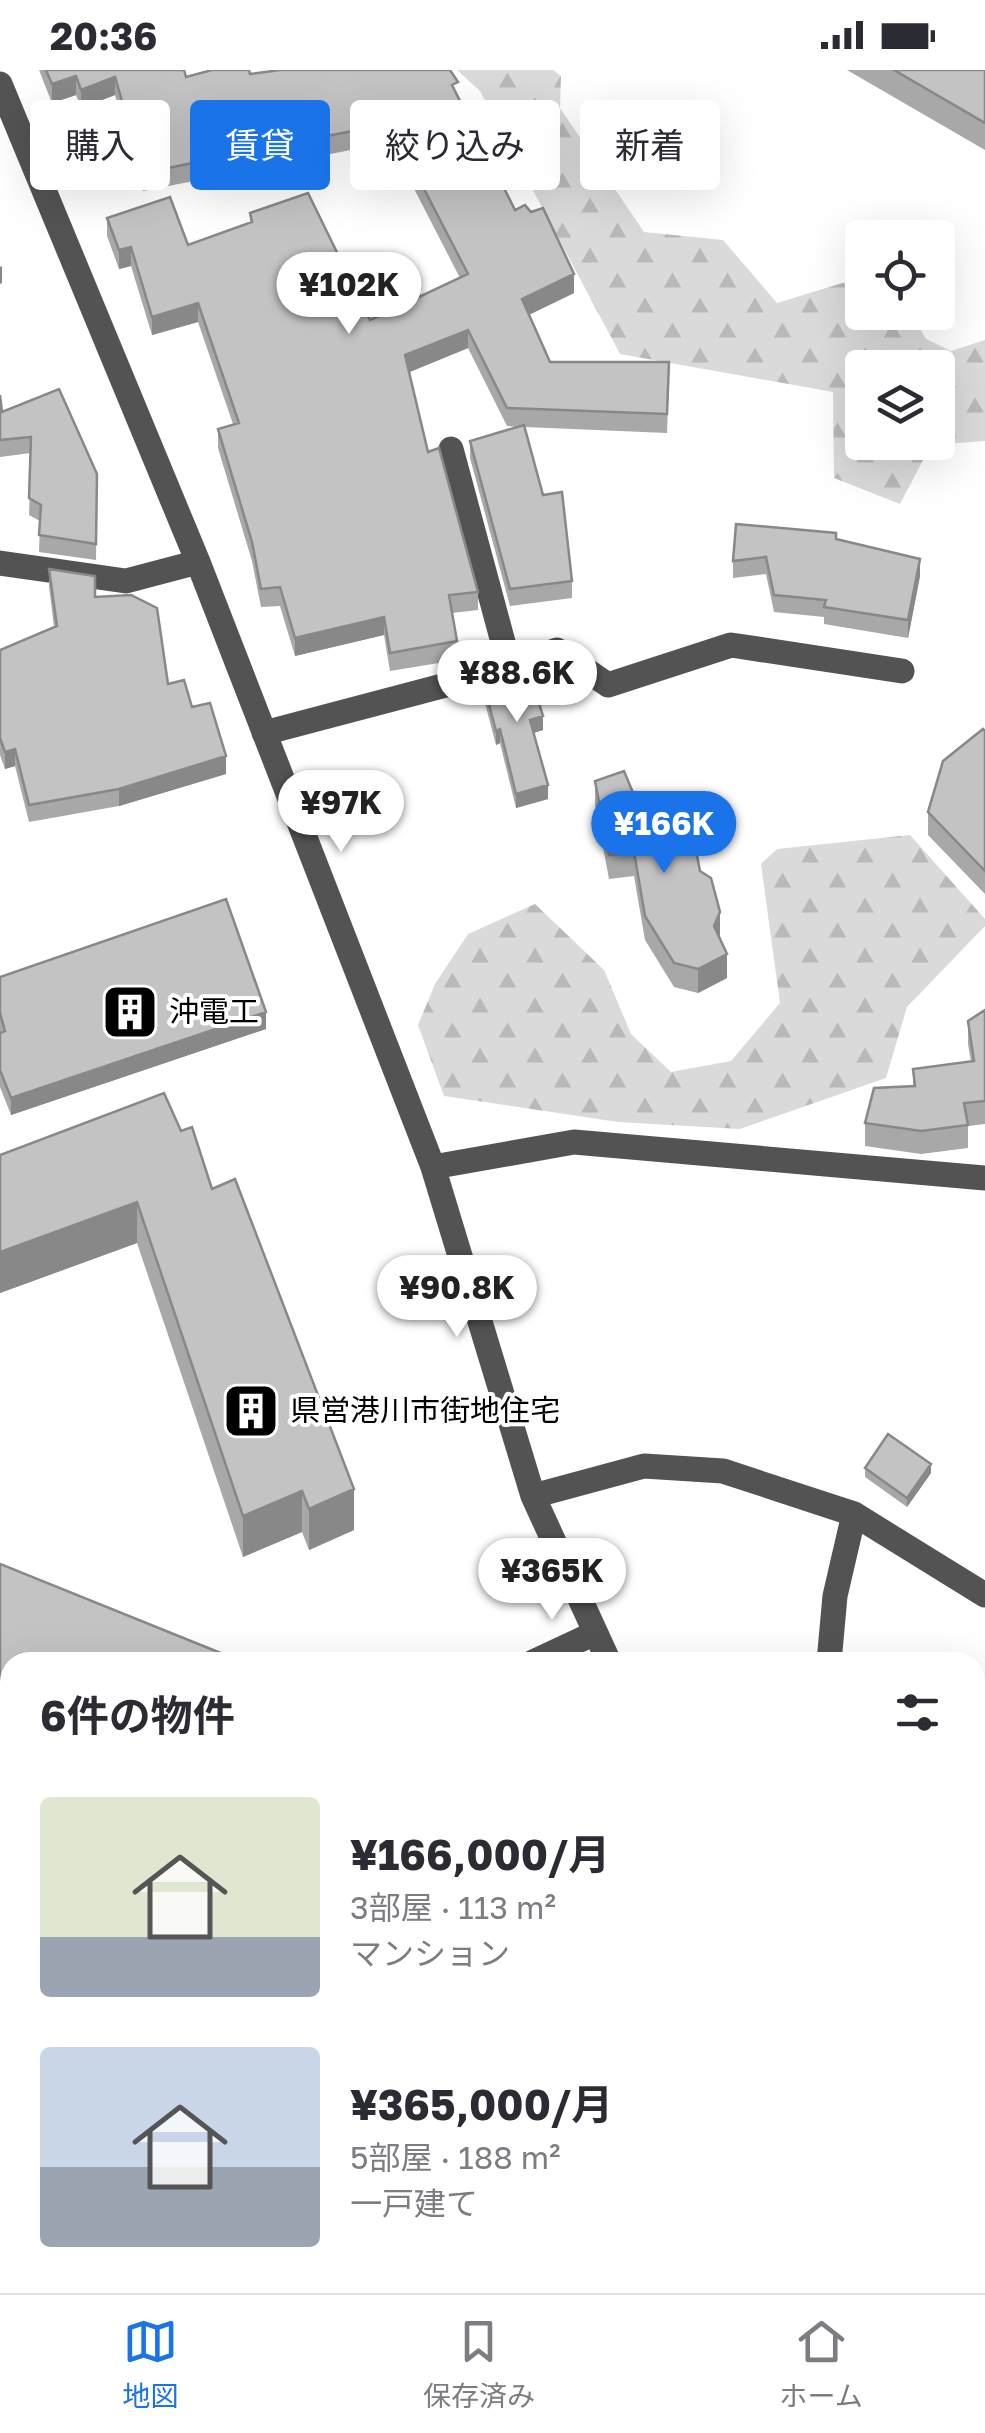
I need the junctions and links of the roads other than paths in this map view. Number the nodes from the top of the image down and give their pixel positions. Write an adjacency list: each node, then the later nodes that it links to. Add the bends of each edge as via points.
1 (0, 84): 3 (street)
2 (451, 449): 5 (street)
3 (198, 562): 4 (street, via 126,581); 7 (street)
4 (0, 563)
5 (510, 668): 6 (street, via 558,650 608,686 731,644); 7 (street)
6 (902, 671)
7 (264, 732): 8 (street)
8 (433, 1167): 9 (street, via 574,1142); 10 (street)
9 (985, 1178)
10 (533, 1496): 11 (street, via 644,1466 684,1468 723,1471); 13 (street)
11 (854, 1514): 12 (street); 16 (street)
12 (985, 1596)
13 (595, 1633): 14 (street); 15 (street)
14 (554, 1652)
15 (604, 1652)
16 (830, 1652)

